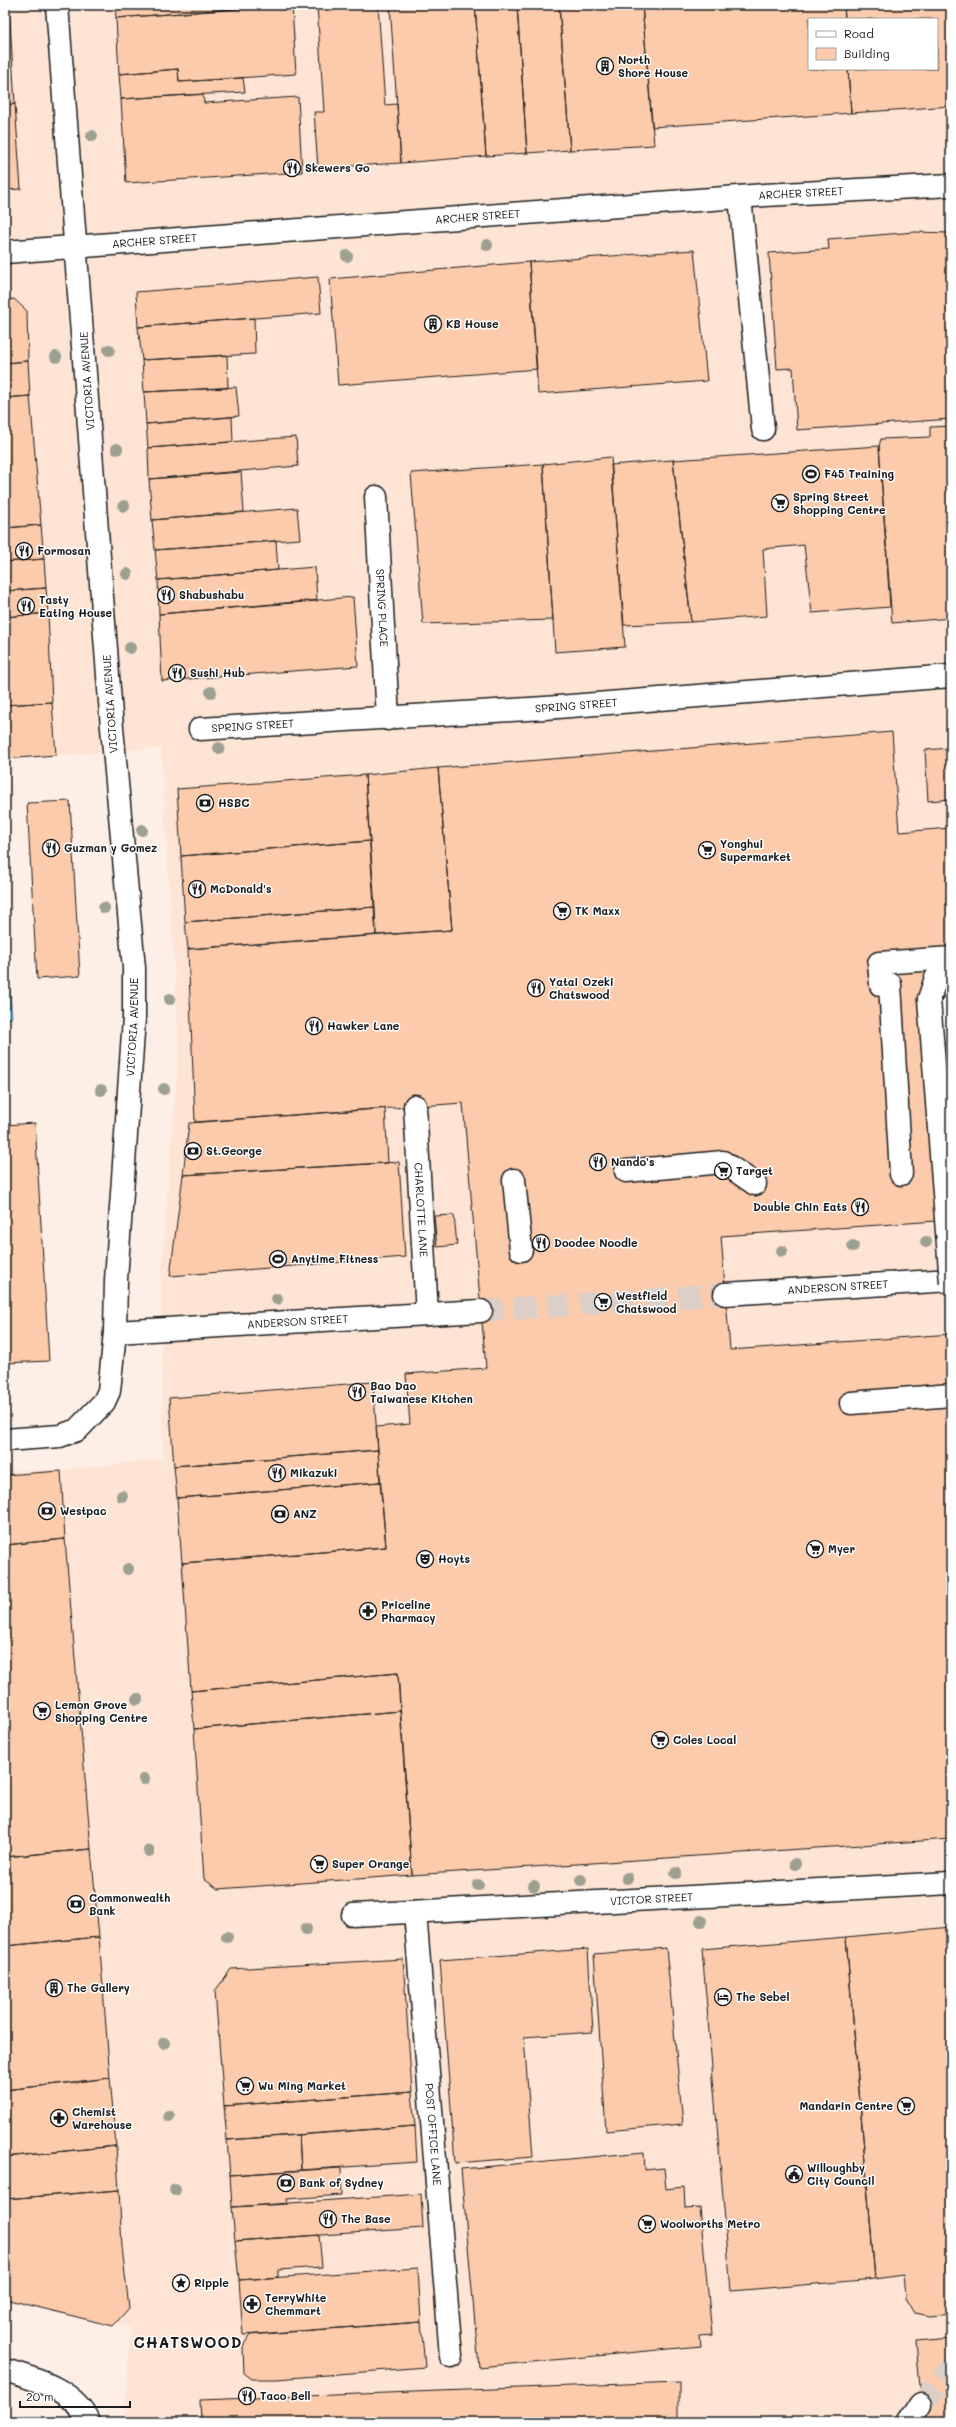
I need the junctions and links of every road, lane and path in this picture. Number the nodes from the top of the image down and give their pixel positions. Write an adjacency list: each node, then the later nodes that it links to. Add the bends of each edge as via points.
1 (57, 5): 4 (street, VICTORIA AVENUE)
2 (951, 185): 3 (street, ARCHER STREET)
3 (740, 197): 4 (street, ARCHER STREET); 6 (street)
4 (76, 246): 5 (street, ARCHER STREET); 23 (street, VICTORIA AVENUE, via 112,734 134,968 134,1018 116,1280)
5 (5, 252)
6 (763, 429)
7 (376, 496): 9 (street, SPRING PLACE)
8 (951, 676): 9 (street, SPRING STREET)
9 (388, 719): 10 (street, SPRING STREET)
10 (200, 729)
11 (951, 958): 15 (street, via 887,974)
12 (951, 966): 19 (street, bridge, via 936,978 929,999)
13 (415, 1106): 22 (street, CHARLOTTE LANE)
14 (626, 1171): 17 (street, via 723,1162)
15 (901, 1174)
16 (514, 1180): 18 (street)
17 (755, 1184)
18 (521, 1250)
19 (951, 1282): 20 (street, ANDERSON STREET)
20 (725, 1294)
21 (481, 1311): 22 (street, ANDERSON STREET)
22 (427, 1314): 23 (street, ANDERSON STREET)
23 (115, 1332): 26 (street, VICTORIA AVENUE, via 112,1379 104,1402 77,1430 60,1436)
24 (851, 1403): 25 (street)
25 (950, 1404)
26 (5, 1440)
27 (951, 1883): 28 (street, VICTOR STREET)
28 (415, 1912): 29 (street, VICTOR STREET); 30 (street, POST OFFICE LANE)
29 (353, 1915)
30 (451, 2356)
31 (5, 2370): 32 (street, via 60,2390 74,2401)
32 (89, 2422)

